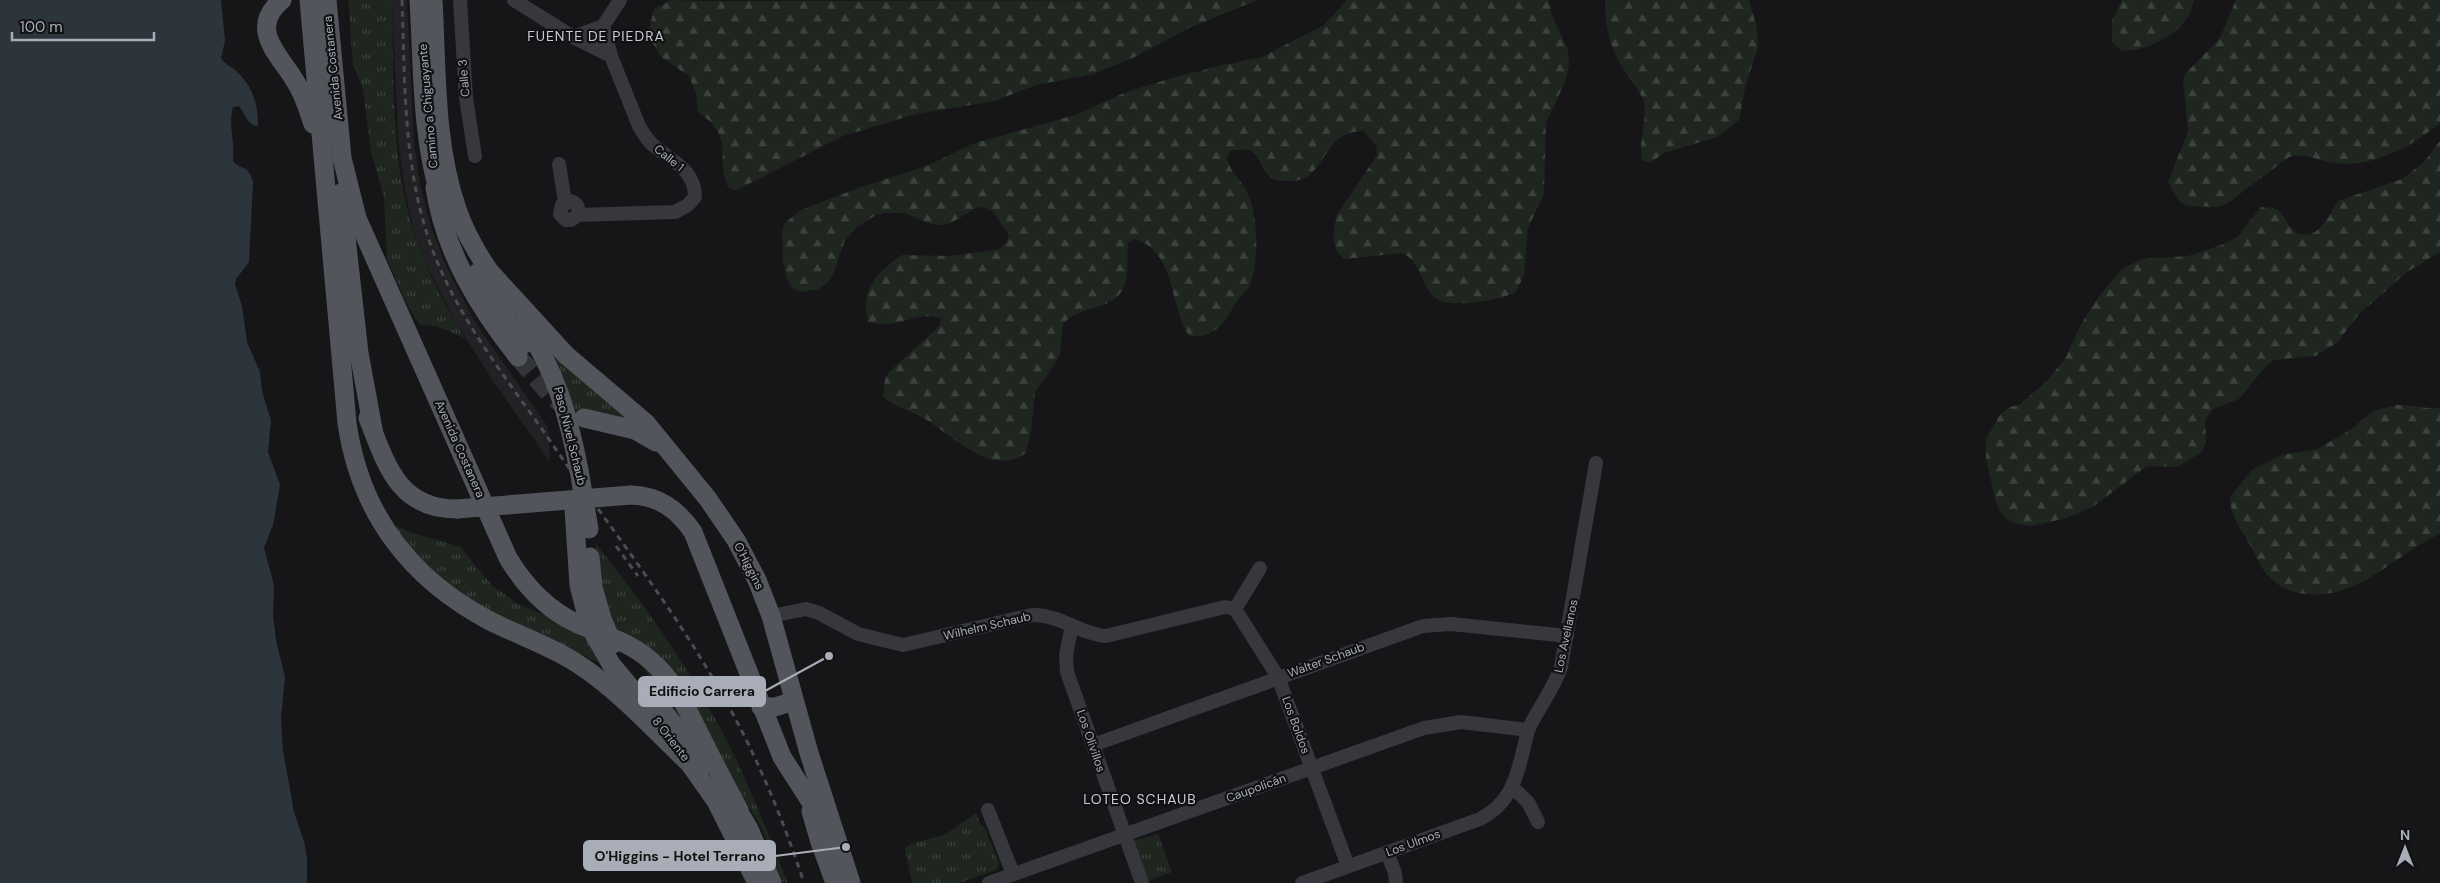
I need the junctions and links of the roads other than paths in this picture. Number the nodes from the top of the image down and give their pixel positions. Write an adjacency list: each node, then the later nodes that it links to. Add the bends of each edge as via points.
1 (282, 0): 14 (main road, via 268,20 268,39 305,99)
2 (322, 0): 11 (main road, Avenida Costanera); 14 (main road, Avenida Costanera)
3 (419, 0): 17 (main road, Camino a Chiguayante, via 432,167 440,212 458,263 481,306)
4 (433, 0): 15 (main road, Camino a Chiguayante, via 446,169 462,222)
5 (460, 0): 12 (street, Calle 3, via 464,79)
6 (514, 0): 9 (street)
7 (620, 0): 8 (street)
8 (603, 26): 9 (street); 10 (street)
9 (572, 36): 10 (street)
10 (611, 56): 13 (street, Calle 1, via 639,126 653,145 689,174 696,197 675,212 578,215 576,204 565,202)
11 (341, 147): 21 (main road, via 339,172 352,297); 42 (main road, Avenida Costanera, via 361,230 508,558 529,589 548,606 577,624 623,642 662,670 684,702)
12 (475, 156)
13 (559, 164)
14 (325, 166): 16 (main road, Avenida Costanera)
15 (491, 273): 17 (main road, Camino a Chiguayante); 18 (main road, O'Higgins, via 566,355)
16 (337, 303): 21 (main road, via 354,376); 38 (main road, Avenida Costanera, via 353,456 366,494 394,542 422,573 454,600 492,622 552,649 596,676)
17 (523, 343): 24 (main road, Paso Nivel Schaub, via 550,399)
18 (634, 411): 20 (main road); 22 (main road, O'Higgins)
19 (584, 418): 20 (main road)
20 (621, 428): 22 (main road, via 641,432)
21 (373, 429): 35 (main road, bridge, via 391,472 408,494 427,505 457,509 631,495 663,502 693,532)
22 (667, 450): 29 (main road, O'Higgins, via 736,540)
23 (1596, 463): 32 (street, Los Avellanos)
24 (573, 466): 25 (main road, Paso Nivel Schaub); 26 (main road, Paso Nivel Schaub, bridge)
25 (574, 509): 30 (main road, 8 Oriente, via 579,585)
26 (589, 537): 30 (main road, 8 Oriente)
27 (1260, 568): 28 (street)
28 (1235, 609): 31 (street, Wilhelm Schaub, via 1225,607 1112,636 1100,636); 33 (street, Los Boldos)
29 (771, 616): 31 (street, Wilhelm Schaub, via 806,609 858,634 904,644 1032,615); 34 (main road, O'Higgins)
30 (594, 622): 38 (main road, 8 Oriente, via 612,664); 42 (main road, 8 Oriente, bridge)
31 (1072, 625): 37 (street, Los Olivillos, via 1066,666)
32 (1567, 636): 33 (street, Walter Schaub, via 1434,624); 36 (street, Los Avellanos, via 1554,686)
33 (1278, 677): 37 (street, Walter Schaub); 39 (street, Los Boldos)
34 (794, 701): 35 (main road); 41 (main road, O'Higgins); 46 (main road, O'Higgins)
35 (760, 706): 41 (main road, via 786,766)
36 (1528, 730): 39 (street, Caupolicán, via 1474,723 1436,724); 40 (street, Los Avellanos)
37 (1093, 745): 45 (street, Los Olivillos)
38 (691, 766): 51 (main road, 8 Oriente, via 724,814)
39 (1312, 768): 45 (street, Caupolicán); 48 (street, Los Boldos)
40 (1513, 788): 44 (street, via 1528,802); 47 (street, Los Ulmos, via 1499,806 1480,819)
41 (809, 801): 46 (main road); 53 (main road, O'Higgins)
42 (739, 810): 52 (main road, 8 Oriente)
43 (988, 810): 49 (street)
44 (1538, 822)
45 (1124, 835): 49 (street, Caupolicán); 56 (street, Los Olivillos)
46 (835, 837): 54 (main road, O'Higgins)
47 (1383, 854): 48 (street, Los Ulmos); 50 (street, via 1386,873)
48 (1348, 866): 57 (street, Los Ulmos)
49 (1013, 874): 55 (street, Caupolicán)
50 (1395, 882)
51 (757, 883)
52 (772, 883)
53 (835, 883)
54 (851, 883)
55 (989, 883)
56 (1142, 883)
57 (1302, 883)

